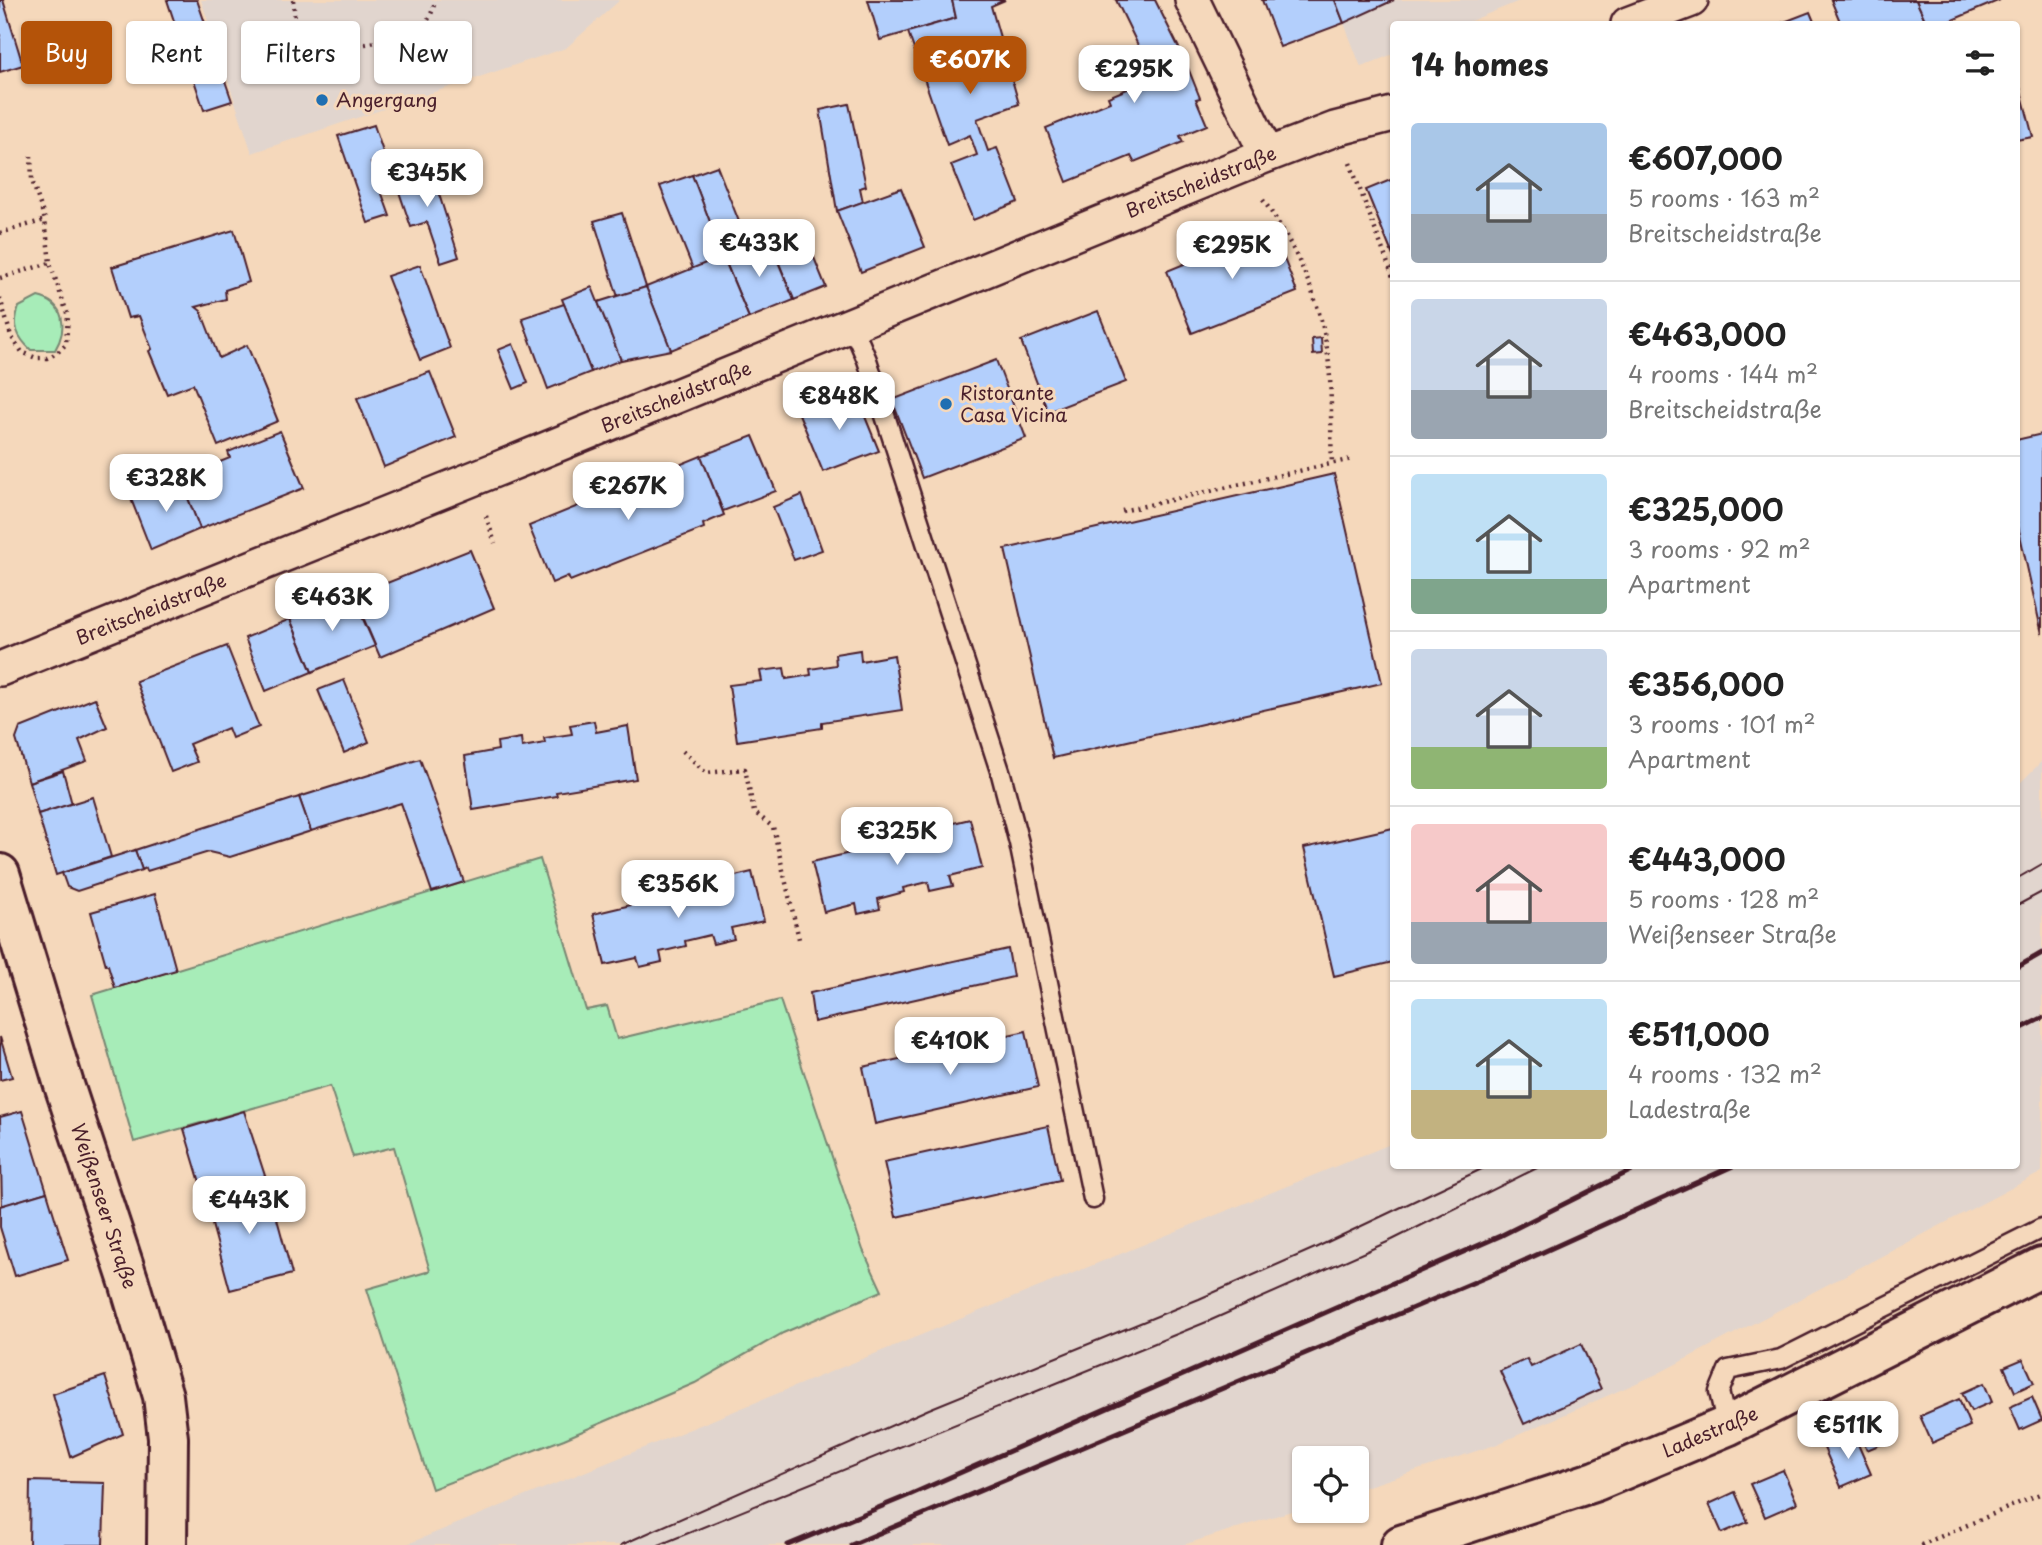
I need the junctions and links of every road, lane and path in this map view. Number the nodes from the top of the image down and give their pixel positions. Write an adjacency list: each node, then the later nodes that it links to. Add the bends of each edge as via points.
1 (293, 0): 2 (path, via 296,27 303,39 324,49 410,35 422,29)
2 (435, 0)
3 (1192, 0): 7 (street)
4 (1691, 0): 5 (street)
5 (1636, 21)
6 (1390, 115): 7 (street, Breitscheidstraße, via 1335,129)
7 (1267, 155): 17 (street, Breitscheidstraße)
8 (31, 156): 11 (path, via 32,180)
9 (1350, 163): 14 (path)
10 (1264, 200): 19 (path, via 1322,323)
11 (45, 220): 12 (path); 13 (path)
12 (0, 233)
13 (50, 262): 15 (path); 16 (path, via 68,316 66,344 57,354 36,358 22,352 11,336)
14 (1390, 269)
15 (0, 278)
16 (0, 298)
17 (852, 325): 23 (street, Breitscheidstraße); 27 (lane, via 1001,774)
18 (1352, 459): 19 (path)
19 (1332, 463): 20 (path)
20 (1122, 511)
21 (486, 516): 22 (path)
22 (495, 543)
23 (0, 669)
24 (683, 751): 26 (path, via 706,773 746,769 754,812 773,827)
25 (0, 874): 32 (street, Weißenseer Straße, via 163,1396 168,1438)
26 (799, 939)
27 (1093, 1199)
28 (2042, 1228): 30 (lane, via 1781,1359 1728,1370 1719,1392)
29 (2042, 1267): 30 (street, Ladestraße)
30 (1727, 1426): 33 (street, Ladestraße, via 1596,1481)
31 (2042, 1493): 34 (path)
32 (167, 1545)
33 (1401, 1545)
34 (1921, 1545)

